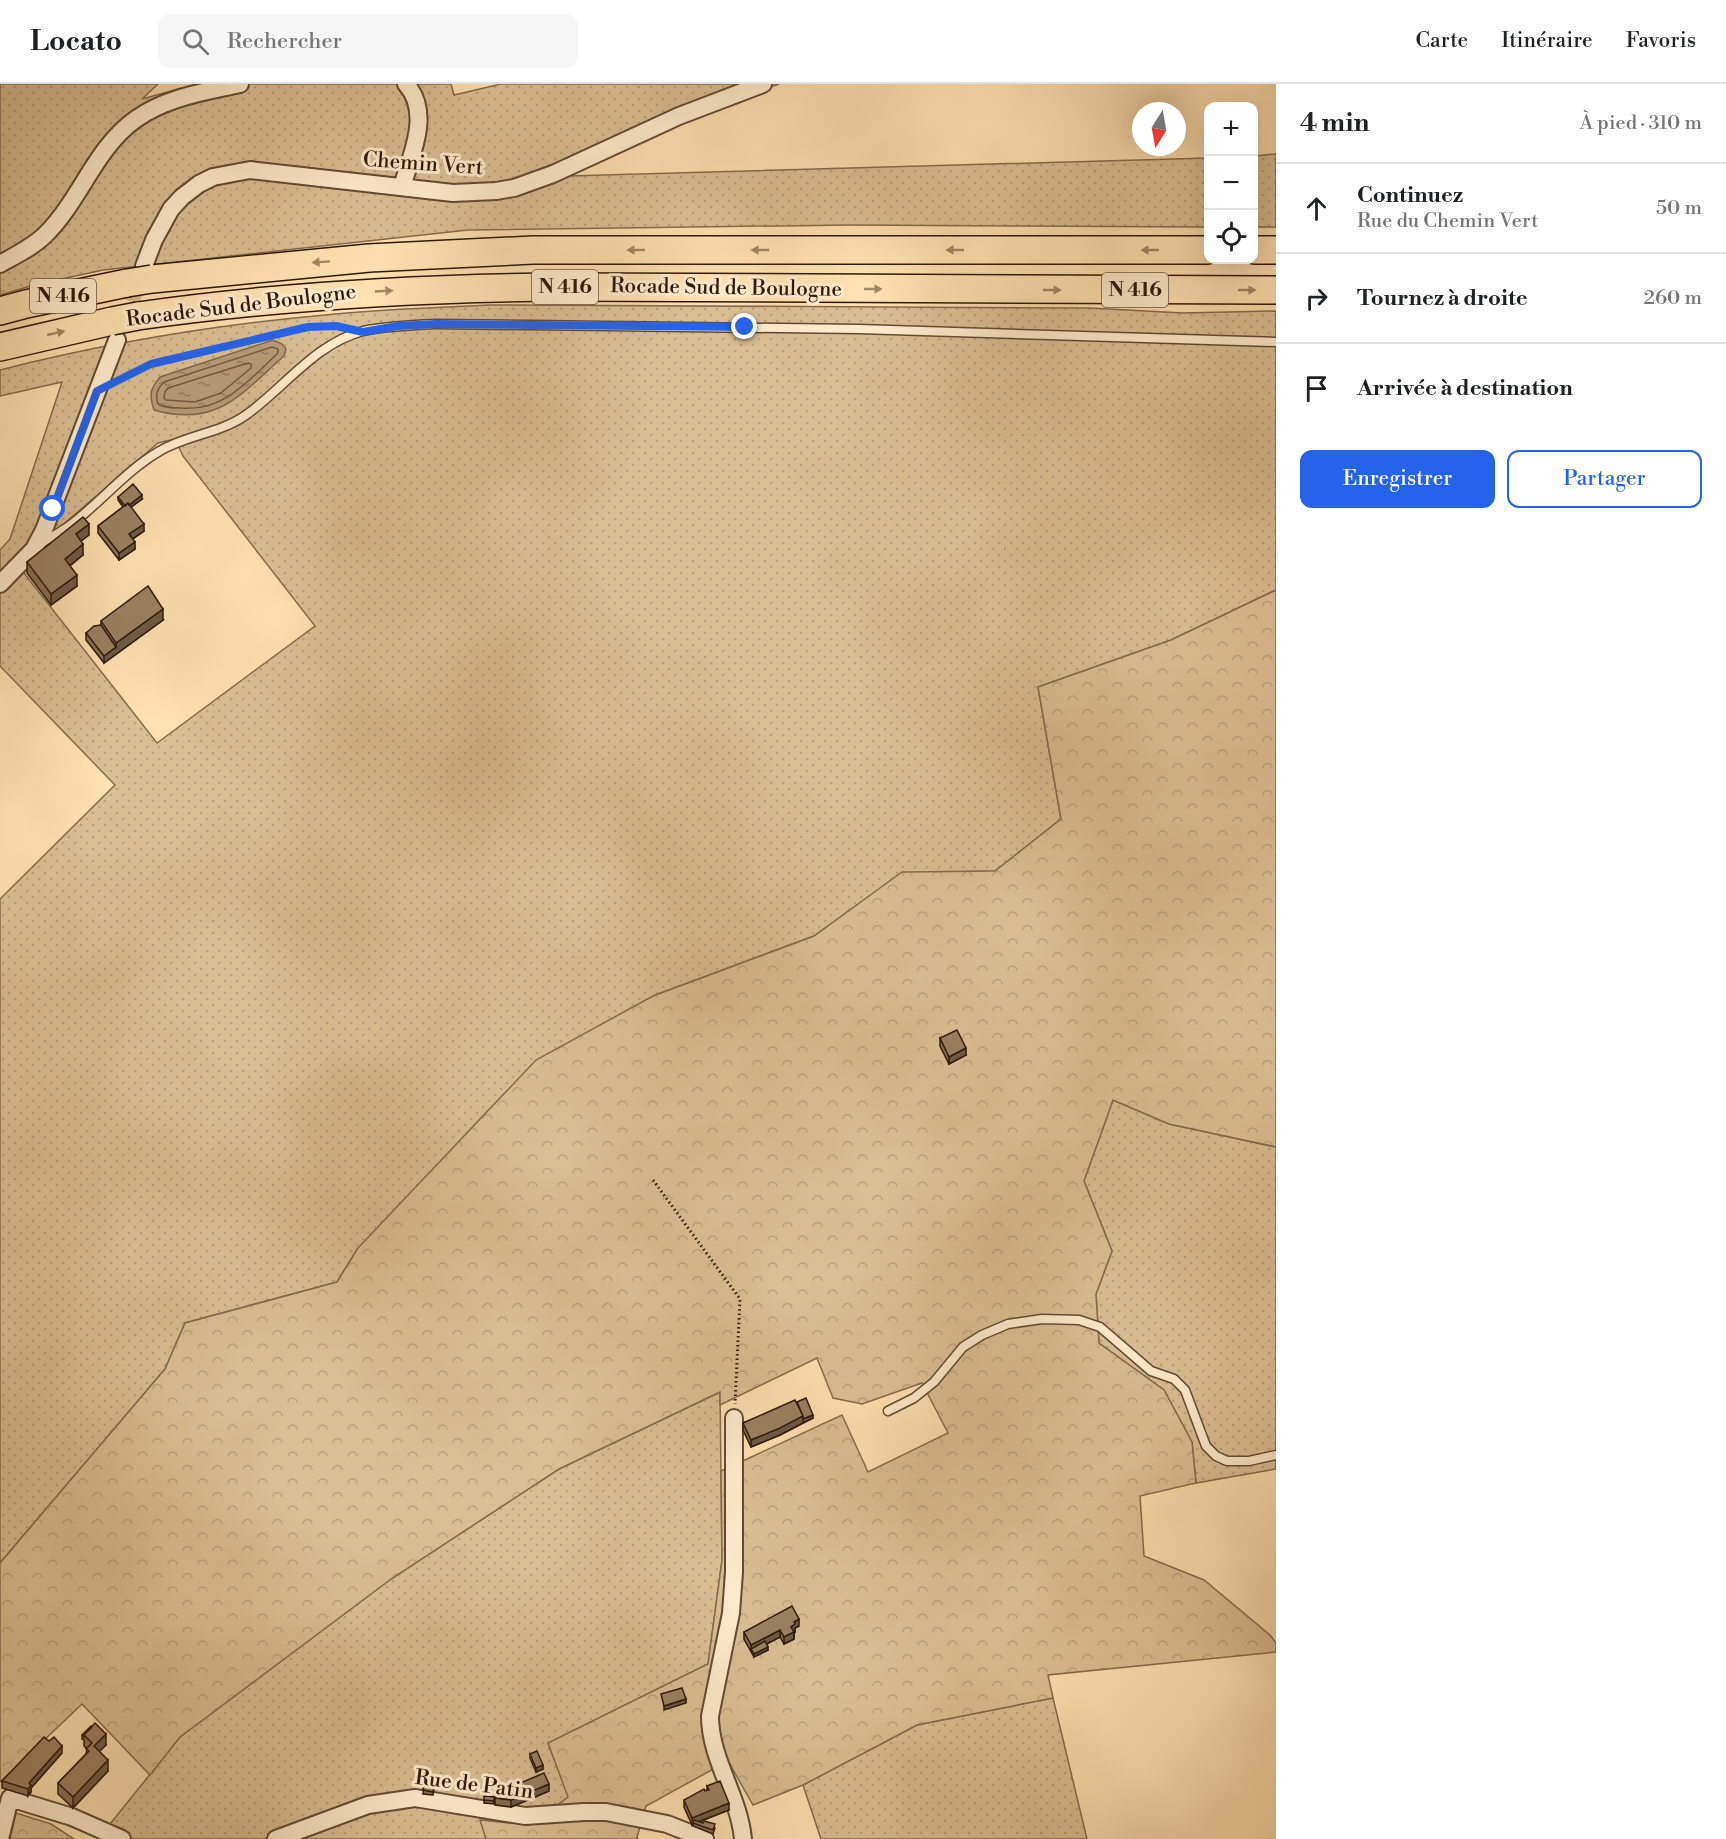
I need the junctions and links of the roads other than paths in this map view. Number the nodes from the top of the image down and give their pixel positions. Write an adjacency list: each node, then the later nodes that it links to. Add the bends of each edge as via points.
1 (240, 84): 8 (street, via 174,100 138,118 98,158 46,234)
2 (406, 84): 4 (street, via 417,100 420,117)
3 (763, 84): 4 (street, Chemin Vert, via 514,188 474,193)
4 (402, 188): 9 (street, Chemin Vert, via 270,171 250,170 213,177 171,209)
5 (1204, 250): 9 (highway, Rocade Sud de Boulogne / N 416, one-way to 9, via 533,250)
6 (1258, 250): 7 (highway)
7 (1276, 250)
8 (0, 264)
9 (141, 276): 11 (highway, Rocade Sud de Boulogne / N 416)
10 (1276, 290): 12 (highway, Rocade Sud de Boulogne / N 416, one-way to 10, via 247,302 461,288)
11 (0, 311)
12 (122, 326): 14 (highway, Rocade Sud de Boulogne / N 416, one-way to 12); 15 (street)
13 (1276, 342): 15 (lane, via 745,327 398,326 363,332 331,346 237,420 176,442 147,459 76,521)
14 (0, 347)
15 (34, 549): 16 (street)
16 (0, 584)
17 (888, 1411): 19 (lane, via 934,1382 963,1347 982,1335 1008,1324 1042,1319 1079,1320 1100,1327 1151,1371 1174,1379 1185,1390 1206,1446 1216,1456 1227,1461 1249,1461)
18 (734, 1418): 24 (street, via 734,1582 710,1727 712,1744 736,1803)
19 (1276, 1455)
20 (0, 1839): 21 (street, via 10,1798 72,1817)
21 (122, 1839)
22 (276, 1839): 23 (street, Rue de Patin, via 368,1804 415,1798 525,1816 606,1812 668,1824)
23 (705, 1839)
24 (743, 1839)

